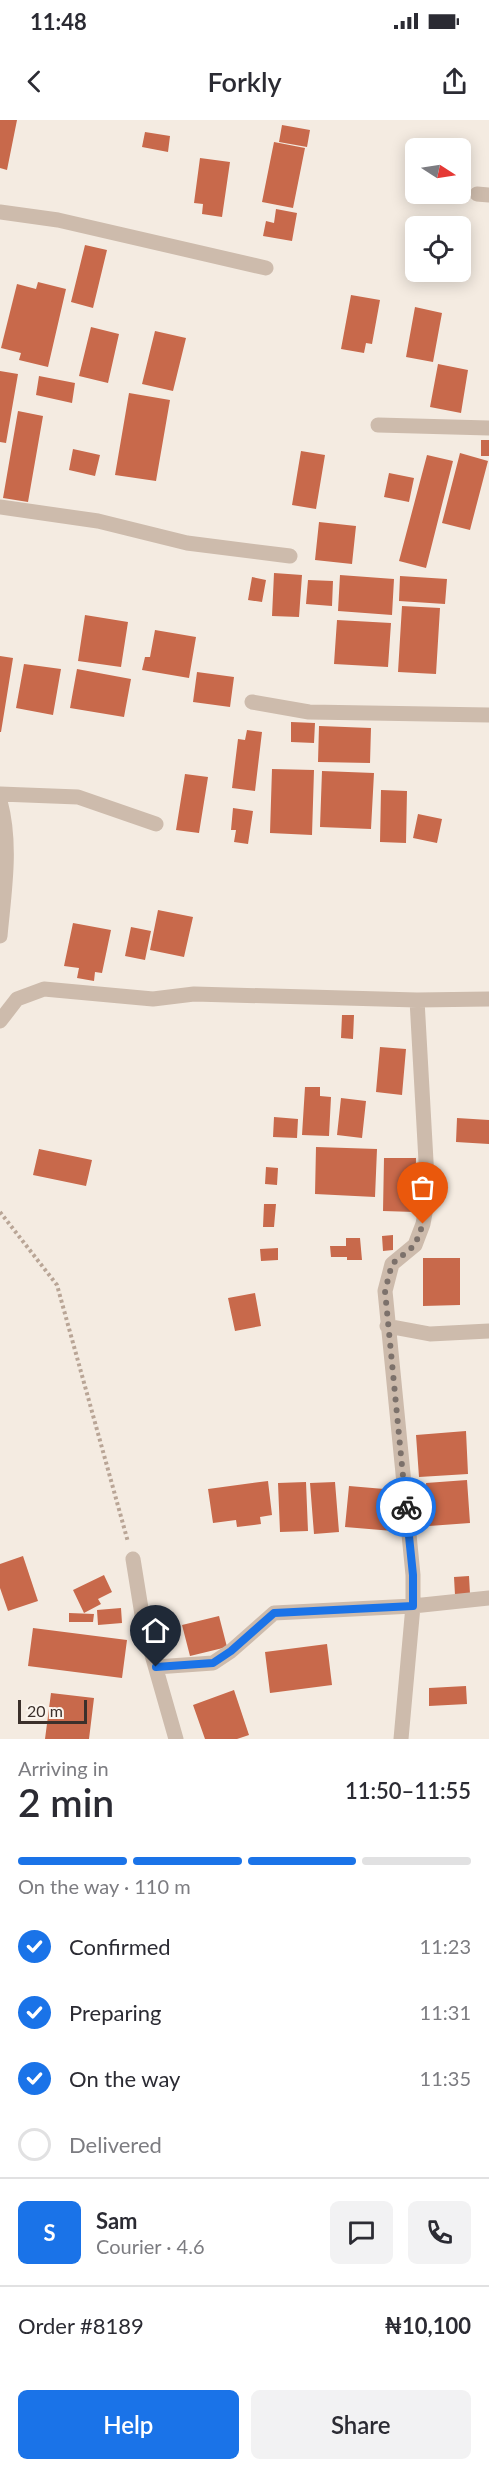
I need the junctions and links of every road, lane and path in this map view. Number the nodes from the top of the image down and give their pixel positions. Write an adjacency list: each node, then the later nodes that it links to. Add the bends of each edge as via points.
1 (0, 212): 2 (street, via 58,220)
2 (266, 268)
3 (378, 425): 4 (street)
4 (489, 428)
5 (0, 507): 6 (street, via 98,521 187,543)
6 (290, 556)
7 (252, 702): 8 (street, via 309,712)
8 (489, 715)
9 (0, 794): 11 (street, via 78,797)
10 (0, 801): 12 (street, via 7,853)
11 (156, 824)
12 (0, 936)
13 (489, 999): 14 (street)
14 (417, 1000): 15 (street, via 194,994 153,999 44,989 17,999); 17 (street, via 428,1197 415,1245 392,1264 385,1291)
15 (0, 1021)
16 (0, 1212): 19 (path, via 57,1286)
17 (387, 1326): 18 (street, via 430,1334); 21 (street, via 411,1552)
18 (489, 1331)
19 (133, 1559): 22 (street, via 144,1627)
20 (489, 1598): 21 (street)
21 (413, 1606): 22 (street, via 274,1613 213,1663); 24 (street)
22 (156, 1667): 23 (street)
23 (176, 1739)
24 (401, 1739)

